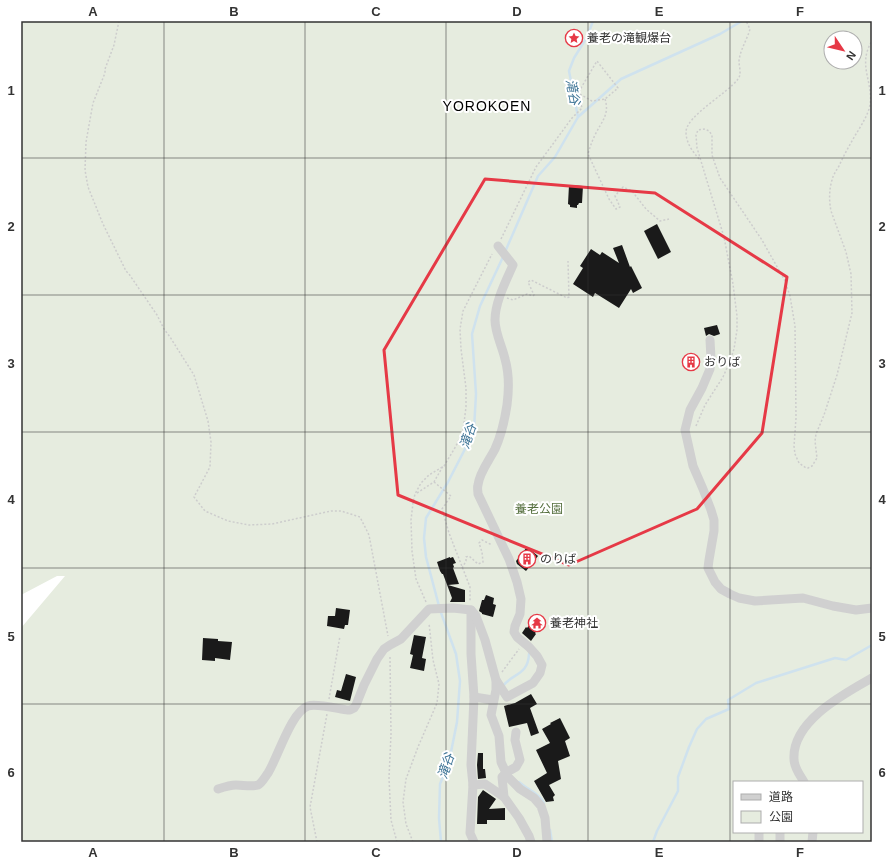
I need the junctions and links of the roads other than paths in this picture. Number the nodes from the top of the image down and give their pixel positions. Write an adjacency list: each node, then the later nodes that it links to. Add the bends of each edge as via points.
1 (498, 246): 6 (street, via 513,265 501,295 495,322 506,360 507,404 495,448 480,477 478,494 509,559 517,582 521,600 520,614 514,632 537,656 542,665 533,682 507,697)
2 (710, 340): 3 (street, via 710,369 690,410 685,430 693,466 714,520 708,568 715,582 721,589 739,598 755,601 803,598 856,610)
3 (872, 608)
4 (471, 610): 6 (street, via 485,640); 7 (street); 14 (street, via 429,609 401,639 386,647 377,659 354,708 348,710 309,705 301,711 288,730 261,783)
5 (872, 678): 11 (street, via 833,701 816,715 799,736 794,759)
6 (496, 680): 8 (street)
7 (474, 697): 8 (street); 12 (street, via 471,765)
8 (494, 700): 10 (street, via 491,715 499,736 501,762)
9 (516, 732): 10 (street, via 515,740 520,760 516,767)
10 (507, 773): 13 (street); 15 (street); 18 (street, via 520,789 541,806)
11 (803, 781)
12 (473, 785): 13 (street); 16 (street, via 470,833)
13 (488, 786): 15 (street)
14 (218, 789)
15 (504, 797): 17 (street, via 519,818)
16 (474, 842)
17 (531, 842)
18 (547, 842)

